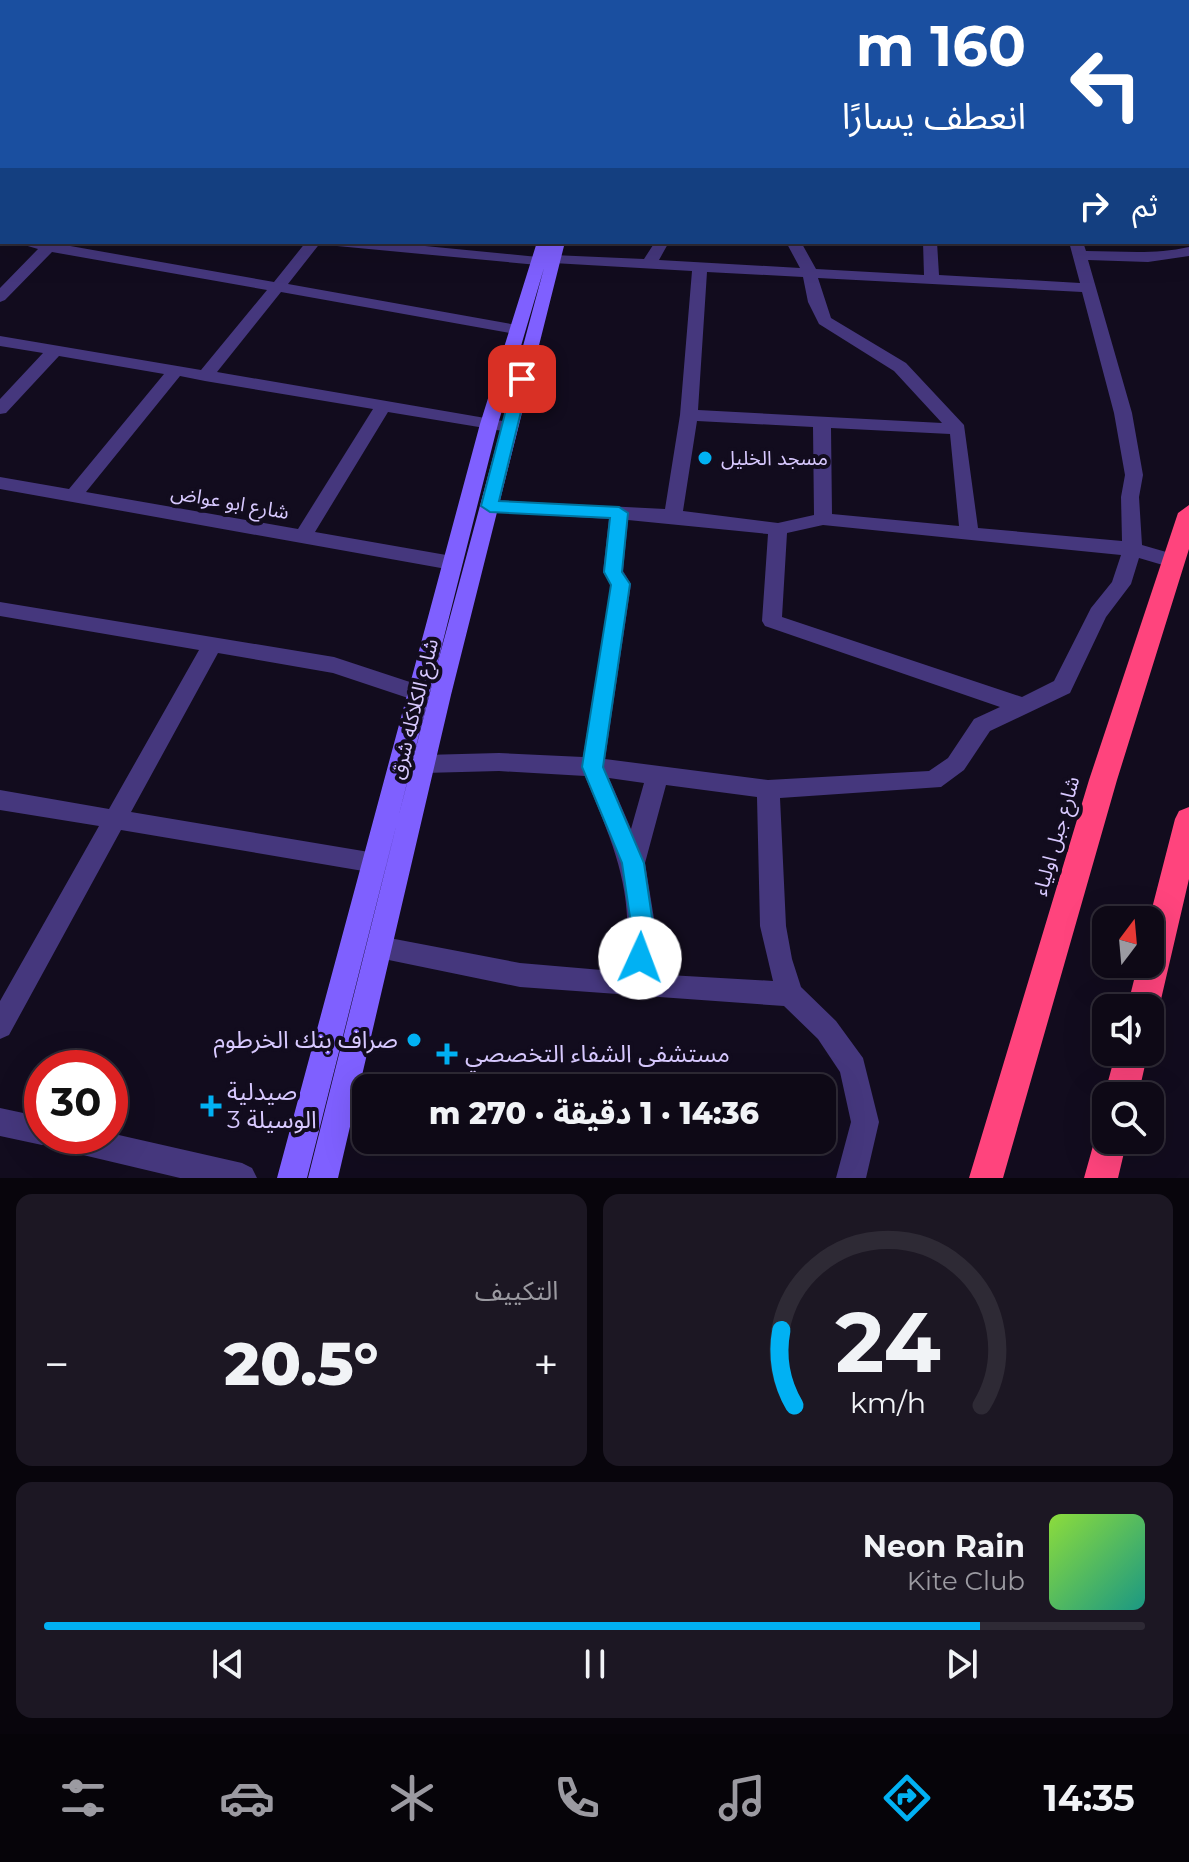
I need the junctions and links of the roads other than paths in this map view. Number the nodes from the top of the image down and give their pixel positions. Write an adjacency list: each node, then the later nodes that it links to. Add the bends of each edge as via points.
1 (51, 244): 12 (street); 19 (street)
2 (120, 244): 12 (street)
3 (312, 244): 17 (street)
4 (384, 244): 10 (street)
5 (661, 244): 13 (street)
6 (794, 244): 15 (street)
7 (930, 244): 16 (street)
8 (1078, 248): 9 (street); 18 (street)
9 (1104, 248): 11 (street, via 1148,260)
10 (548, 251): 13 (street); 20 (street, شارع الكلاكله شرق); 29 (street, شارع الكلاكله شرق)
11 (1189, 251)
12 (109, 256): 17 (street)
13 (649, 264): 14 (street)
14 (700, 267): 15 (street); 27 (street)
15 (812, 272): 16 (street); 30 (street, via 825,321 900,367)
16 (932, 278): 18 (street)
17 (281, 286): 20 (street); 24 (street)
18 (1087, 288): 41 (street, via 1123,413 1134,475)
19 (0, 297)
20 (516, 329): 29 (street, شارع الكلاكله شرق)
21 (0, 341): 22 (street)
22 (54, 351): 23 (street); 26 (street)
23 (174, 373): 24 (street); 32 (street)
24 (205, 376): 25 (street)
25 (384, 405): 29 (street); 40 (street)
26 (0, 409)
27 (689, 415): 28 (street); 36 (street)
28 (822, 421): 30 (street); 37 (street)
29 (499, 425): 33 (street, شارع الكلاكله شرق); 43 (street, شارع الكلاكله شرق)
30 (958, 429): 39 (street)
31 (0, 483): 32 (street, شارع ابو عواض)
32 (73, 496): 40 (street, شارع ابو عواض)
33 (490, 506): 34 (street); 48 (street, شارع الكلاكله شرق)
34 (619, 513): 36 (street); 49 (street, via 613,572 621,584)
35 (1189, 513): 42 (highway, شارع جبل اولياء)
36 (673, 516): 38 (street)
37 (823, 519): 38 (street); 39 (street)
38 (778, 529): 47 (street, via 772,621)
39 (969, 532): 41 (street)
40 (303, 537): 43 (street, شارع ابو عواض)
41 (1132, 549): 42 (street); 47 (street, via 1121,584 1098,613 1062,687)
42 (1173, 561): 70 (highway, شارع جبل اولياء)
43 (452, 563): 46 (street, شارع الكلاكله شرق)
44 (0, 609): 45 (street)
45 (213, 644): 46 (street, via 334,665); 54 (street)
46 (417, 693): 55 (street, شارع الكلاكله شرق)
47 (1024, 706): 51 (street, via 982,725 956,764 933,780)
48 (424, 764): 49 (street); 57 (street, شارع الكلاكله شرق)
49 (593, 767): 50 (street); 56 (street)
50 (657, 777): 51 (street); 56 (street)
51 (768, 789): 59 (street, via 773,926)
52 (0, 800): 54 (street)
53 (1189, 819): 60 (highway)
54 (115, 822): 55 (street); 61 (street)
55 (375, 863): 67 (street, شارع الكلاكله شرق)
56 (633, 863): 58 (street, via 643,931)
57 (379, 947): 58 (street, via 520,975); 68 (street, شارع الكلاكله شرق)
58 (637, 985): 59 (street)
59 (790, 994): 69 (street, via 827,1030 853,1067 865,1122)
60 (1146, 994)
61 (0, 1026)
62 (0, 1122): 63 (street)
63 (24, 1127)
64 (128, 1151): 66 (street)
65 (1107, 1154): 71 (highway)
66 (242, 1178)
67 (292, 1178)
68 (323, 1178)
69 (851, 1178)
70 (986, 1178)
71 (1101, 1178)

